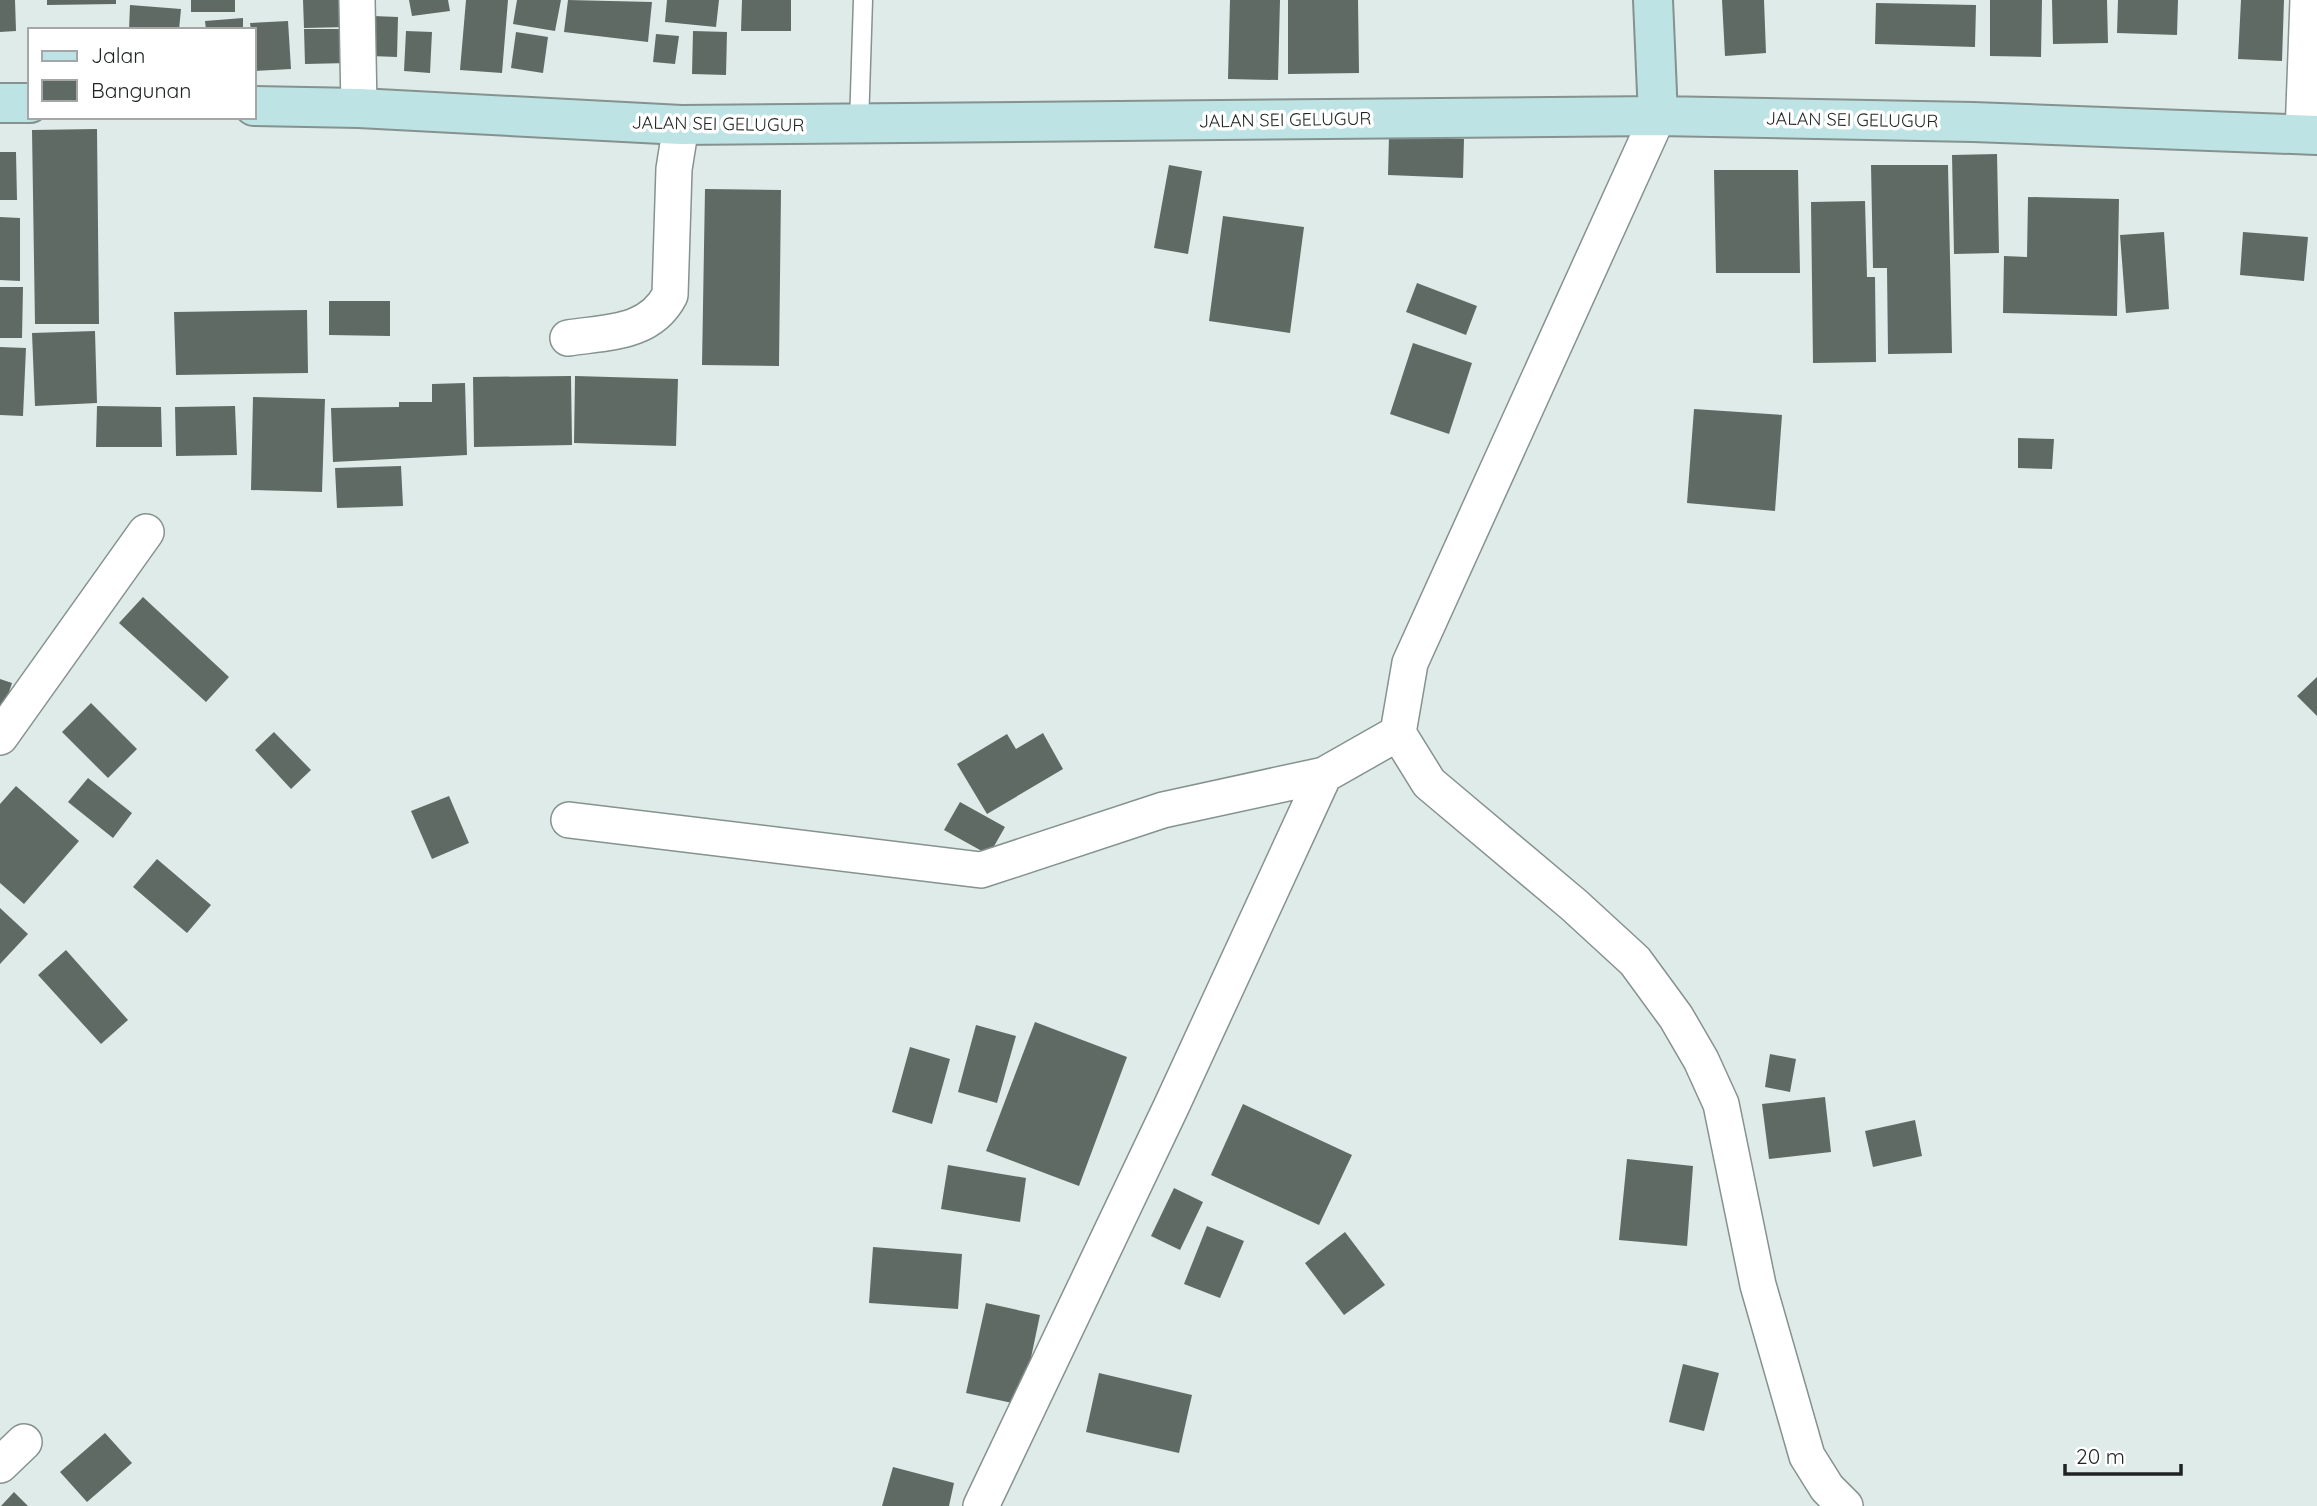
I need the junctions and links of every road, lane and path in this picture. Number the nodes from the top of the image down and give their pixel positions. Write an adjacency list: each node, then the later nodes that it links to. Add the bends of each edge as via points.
1 (356, 0): 8 (street)
2 (863, 0): 11 (lane)
3 (1653, 0): 9 (main road)
4 (2308, 0): 12 (street)
5 (0, 103): 6 (main road)
6 (28, 103)
7 (256, 106): 8 (main road, JALAN SEI GELUGUR)
8 (359, 108): 10 (main road, JALAN SEI GELUGUR)
9 (1658, 116): 11 (main road, JALAN SEI GELUGUR); 12 (main road, JALAN SEI GELUGUR); 15 (street, via 1410,663)
10 (681, 125): 11 (main road, JALAN SEI GELUGUR); 13 (street, via 674,169 670,295 662,310 633,328)
11 (859, 125)
12 (2310, 135)
13 (568, 338)
14 (146, 532): 16 (street)
15 (1398, 733): 17 (street); 20 (street, via 1429,783 1635,961 1701,1060 1721,1104 1758,1286 1807,1456)
16 (0, 737)
17 (1324, 775): 18 (street, via 1163,810 981,870); 19 (street)
18 (569, 820)
19 (981, 1506)
20 (1845, 1506)

